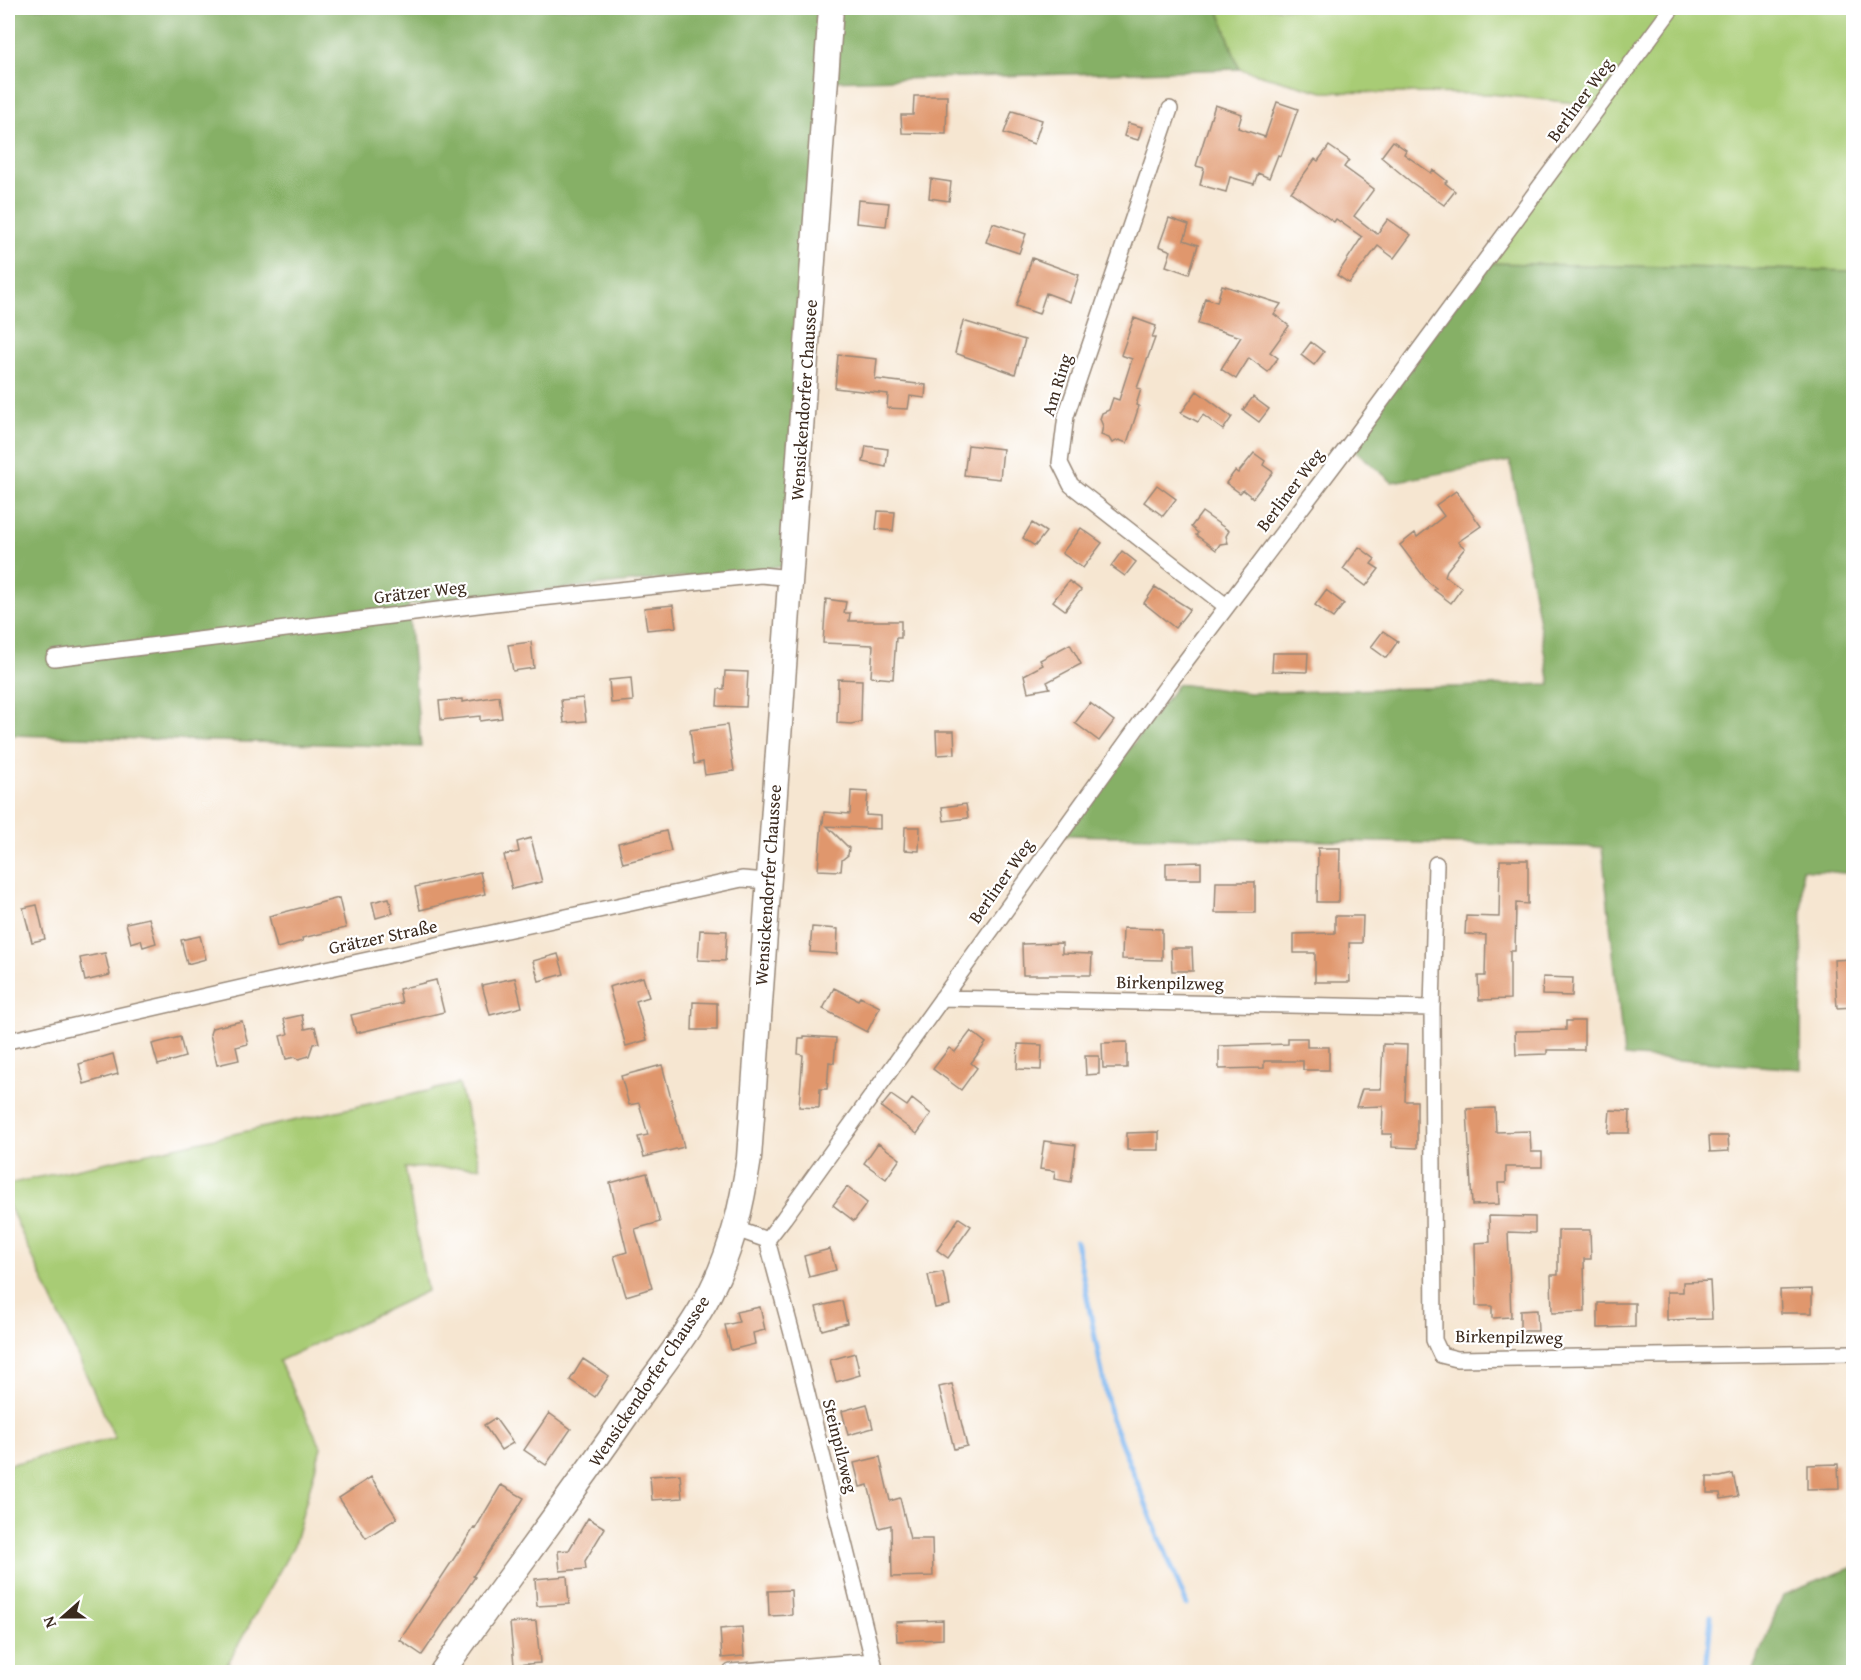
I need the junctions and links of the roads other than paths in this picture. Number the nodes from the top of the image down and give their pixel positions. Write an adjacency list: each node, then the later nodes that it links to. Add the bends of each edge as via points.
1 (831, 8): 4 (main road, Wensickendorfer Chaussee)
2 (1672, 8): 5 (street, Berliner Weg)
3 (1170, 109): 5 (street, Am Ring, via 1066,416 1060,463 1071,485)
4 (791, 578): 6 (street, Grätzer Weg, via 761,575 494,603); 8 (main road, Wensickendorfer Chaussee)
5 (1226, 606): 9 (street, Berliner Weg)
6 (54, 658)
7 (1436, 864): 10 (street, Birkenpilzweg)
8 (768, 881): 11 (street, Grätzer Straße, via 742,879); 12 (main road, Wensickendorfer Chaussee, via 748,1158)
9 (942, 998): 10 (street, Birkenpilzweg); 13 (street)
10 (1432, 1008): 14 (street, Birkenpilzweg, via 1434,1340 1441,1355 1457,1359)
11 (8, 1041)
12 (736, 1229): 13 (street); 16 (main road, Wensickendorfer Chaussee, via 710,1292 691,1324)
13 (767, 1240): 15 (street, Steinpilzweg)
14 (1854, 1353)
15 (874, 1667): 17 (street, Steinpilzweg)
16 (442, 1672)
17 (731, 1672)

